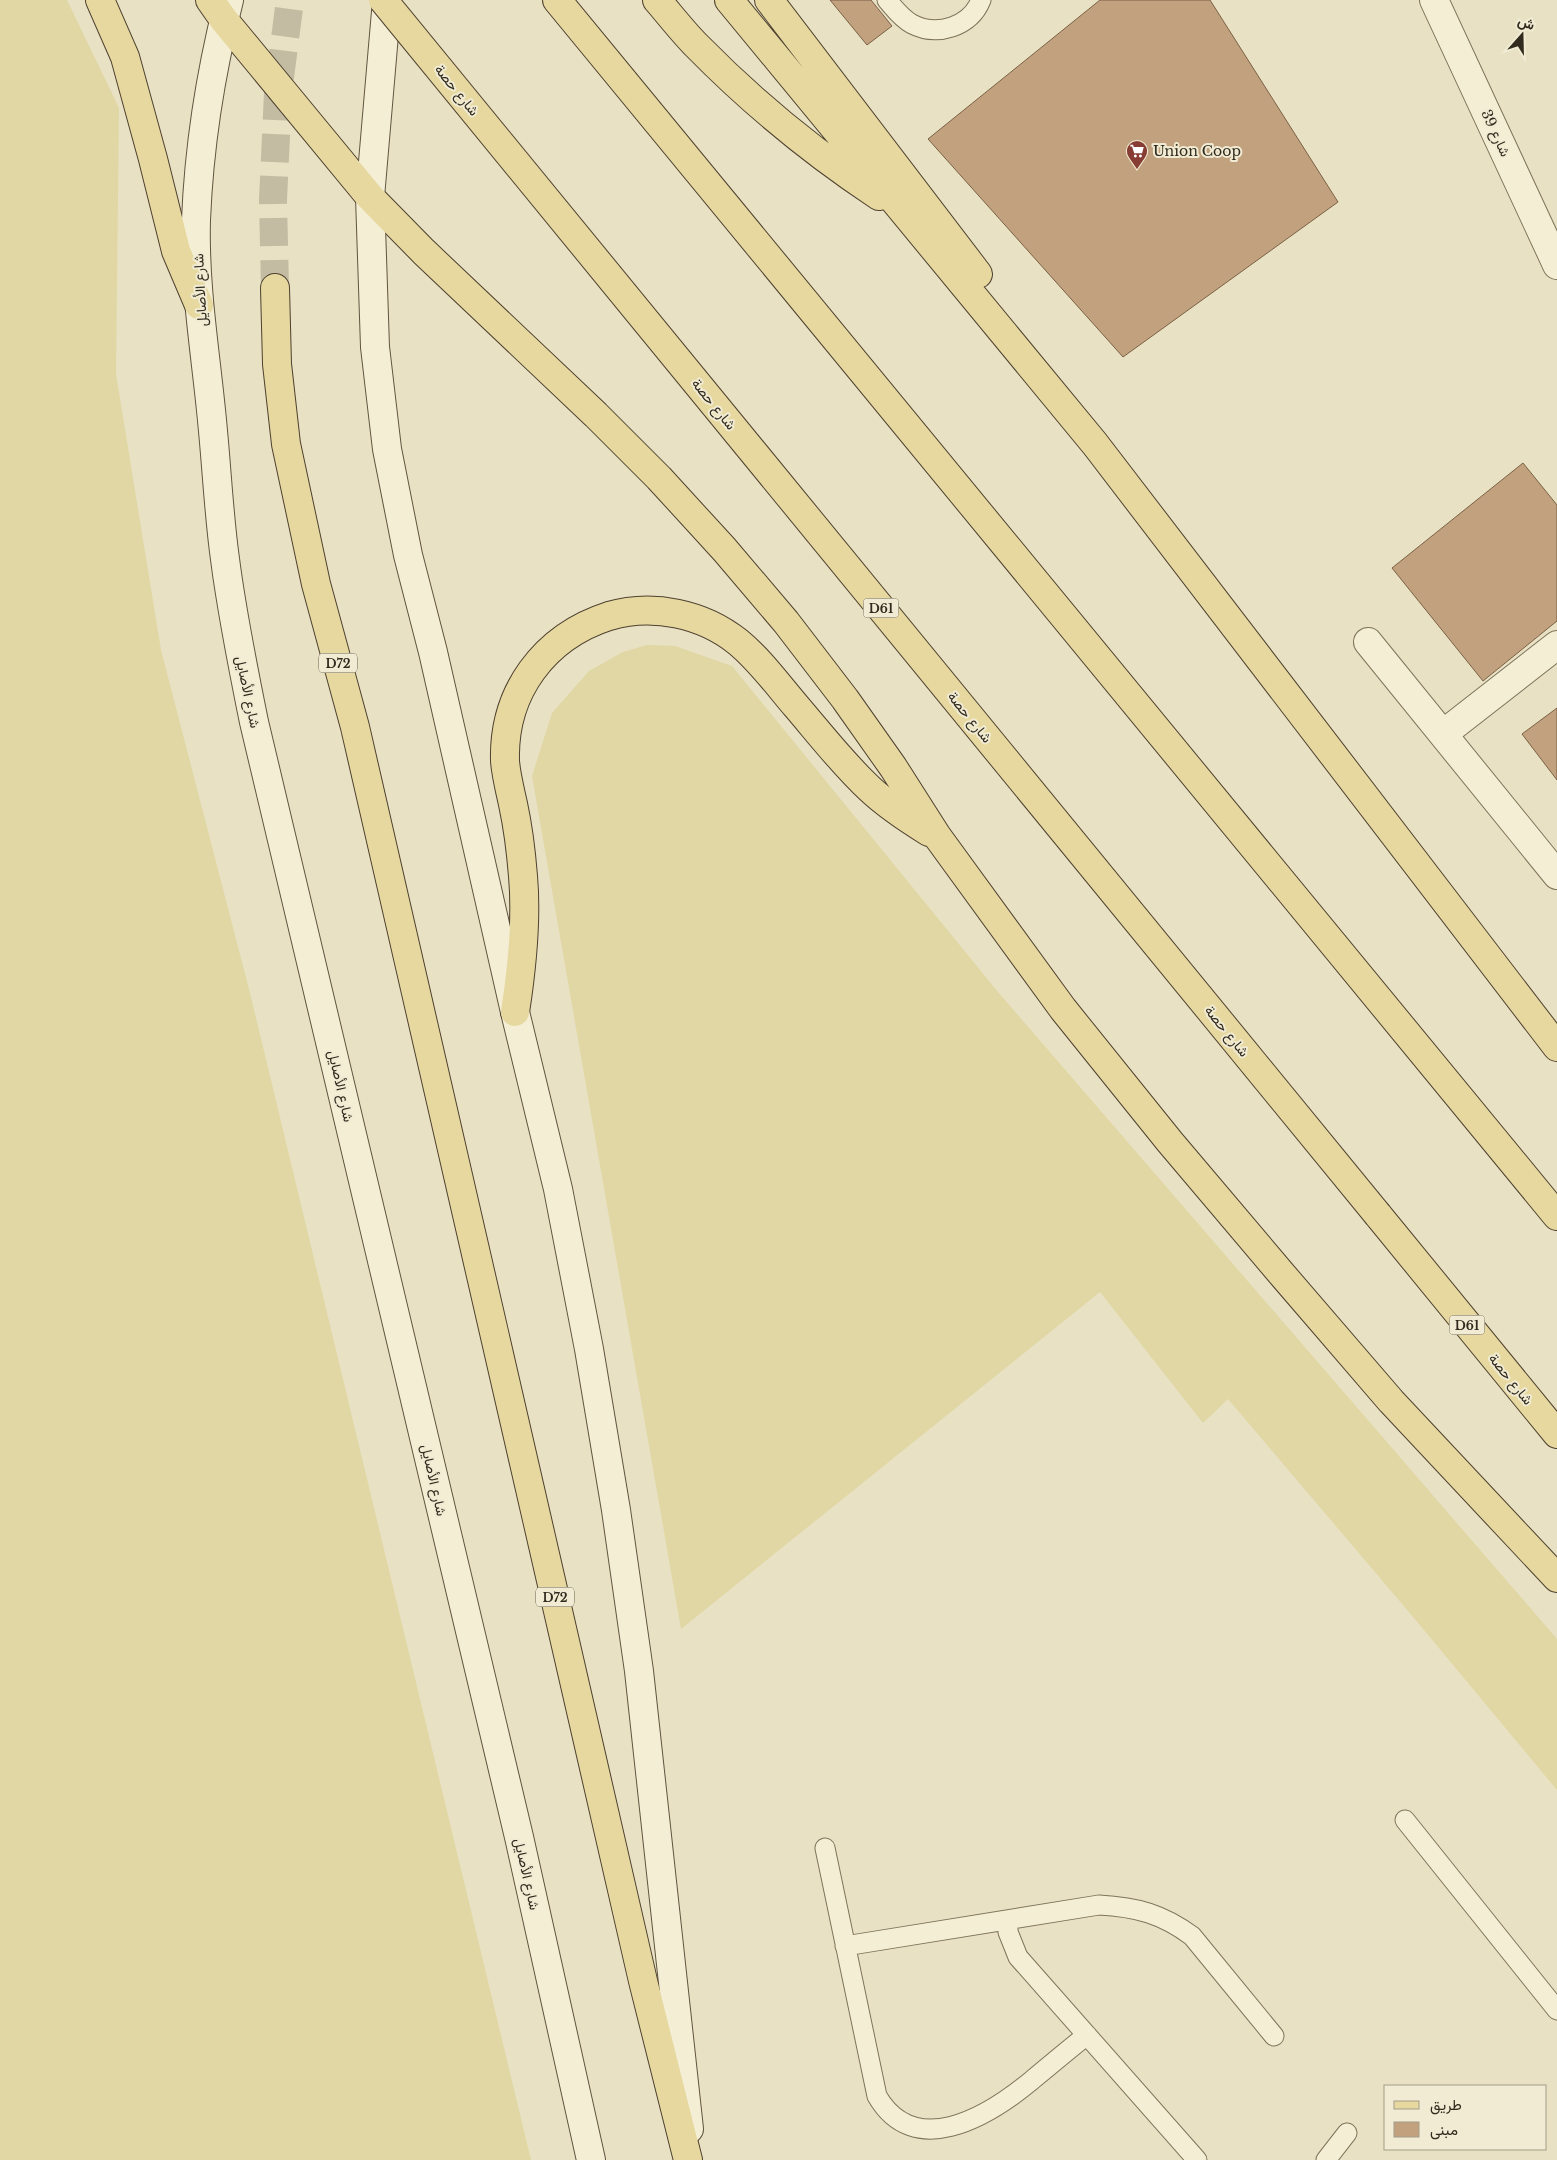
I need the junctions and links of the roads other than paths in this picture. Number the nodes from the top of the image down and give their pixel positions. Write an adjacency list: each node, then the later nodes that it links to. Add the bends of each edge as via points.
1 (100, 0): 15 (main road, via 125,57 176,251)
2 (385, 0): 11 (main road); 25 (main road, شارع حصة / D61, bridge)
3 (557, 0): 24 (main road)
4 (657, 0): 12 (main road, via 696,45 775,118)
5 (730, 0): 12 (main road)
6 (769, 0): 16 (main road, via 1002,305)
7 (887, 0): 8 (lane, via 899,15 914,25 930,29 948,29 958,25 974,12)
8 (981, 0)
9 (1434, 0): 13 (main road, شارع 39)
10 (221, 7): 11 (main road); 15 (main road, شارع الأصايل, via 196,221)
11 (370, 196): 20 (main road, via 424,252 596,415 724,549 846,699); 22 (main road, via 375,347 387,449 408,555)
12 (905, 214): 16 (main road)
13 (1557, 265)
14 (275, 288): 36 (main road, D72, via 277,364 286,444 316,584 357,736 641,1972)
15 (199, 305): 35 (main road, شارع الأصايل, via 224,557 254,722 517,1828)
16 (1095, 444): 23 (main road)
17 (1368, 642): 19 (main road)
18 (1557, 645): 19 (main road)
19 (1443, 734): 21 (main road)
20 (937, 836): 22 (main road, via 902,815 871,790 757,661 717,628 693,618 650,611 615,614 591,622 549,650 533,669 520,690 506,737 506,763 523,877 522,967); 26 (main road, via 1063,1009 1219,1200 1392,1401)
21 (1557, 876)
22 (515, 1012): 37 (main road, via 558,1189 590,1349 616,1510 639,1671)
23 (1557, 1047)
24 (1557, 1216)
25 (1557, 1434)
26 (1557, 1578)
27 (1405, 1820): 31 (lane)
28 (825, 1848): 30 (lane)
29 (1008, 1920): 30 (lane); 32 (lane, via 1008,1932 1018,1957); 33 (lane, via 1100,1905 1158,1915 1192,1936)
30 (845, 1946): 32 (lane, via 877,2096 892,2120 916,2134 943,2135 987,2116)
31 (1557, 2010)
32 (1087, 2035): 38 (lane)
33 (1274, 2036)
34 (1347, 2133): 39 (lane)
35 (591, 2160)
36 (688, 2160)
37 (692, 2160)
38 (1197, 2160)
39 (1326, 2160)

